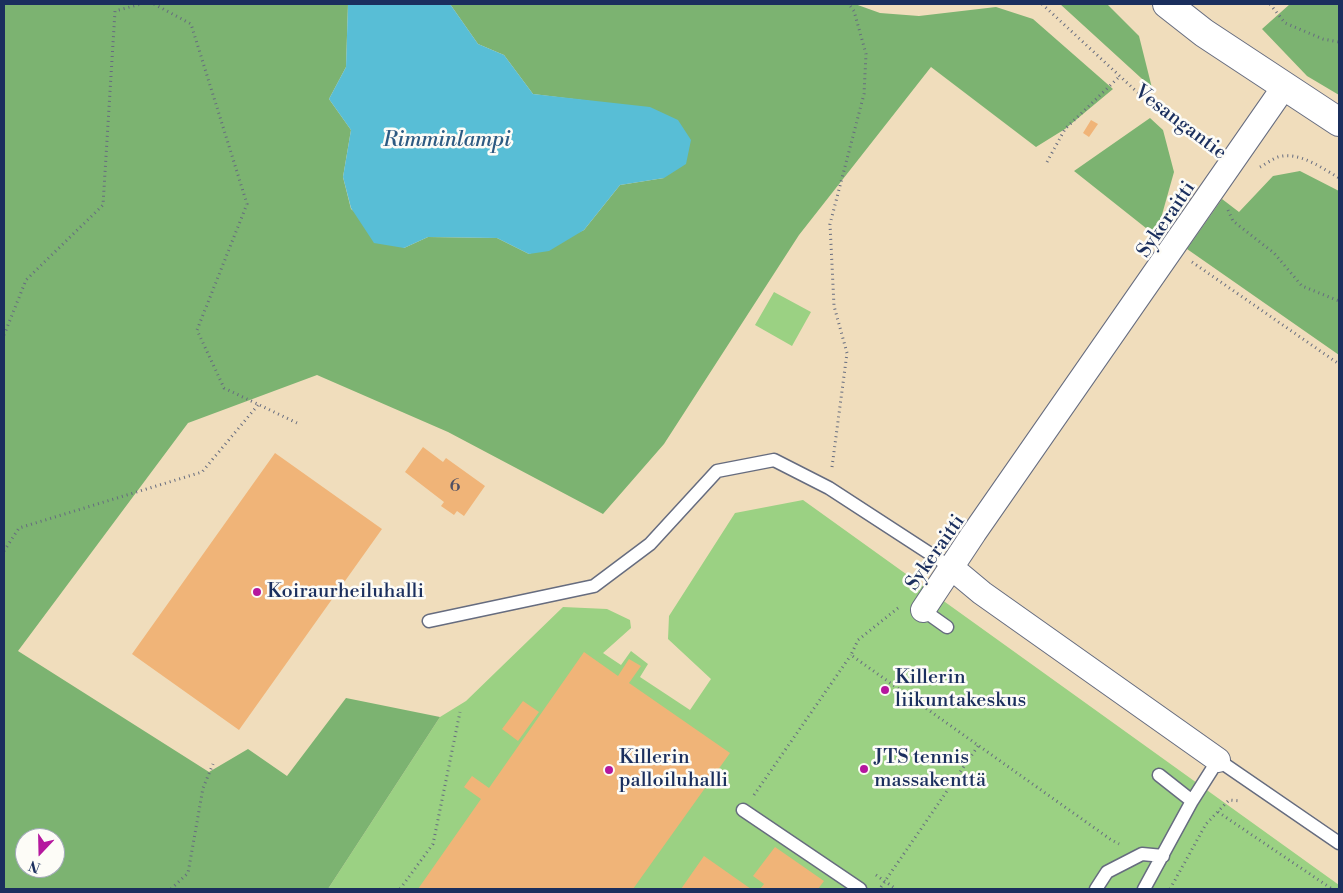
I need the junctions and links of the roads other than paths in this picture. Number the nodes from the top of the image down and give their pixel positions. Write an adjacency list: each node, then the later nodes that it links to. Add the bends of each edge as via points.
1 (1167, 4): 2 (street)
2 (1284, 87): 3 (street); 4 (street, Sykeraitti)
3 (1339, 122)
4 (952, 568): 5 (street, Sykeraitti); 6 (lane, via 829,488 774,460 717,471 650,544 594,586); 8 (street, via 982,593)
5 (924, 610): 7 (lane)
6 (429, 621)
7 (946, 626)
8 (1218, 760): 10 (lane); 12 (lane)
9 (1159, 775): 10 (lane)
10 (1192, 801): 13 (lane)
11 (743, 810): 14 (lane)
12 (1339, 843)
13 (1163, 856): 15 (lane, via 1142,854 1107,872); 16 (lane)
14 (860, 889)
15 (1096, 889)
16 (1144, 889)

